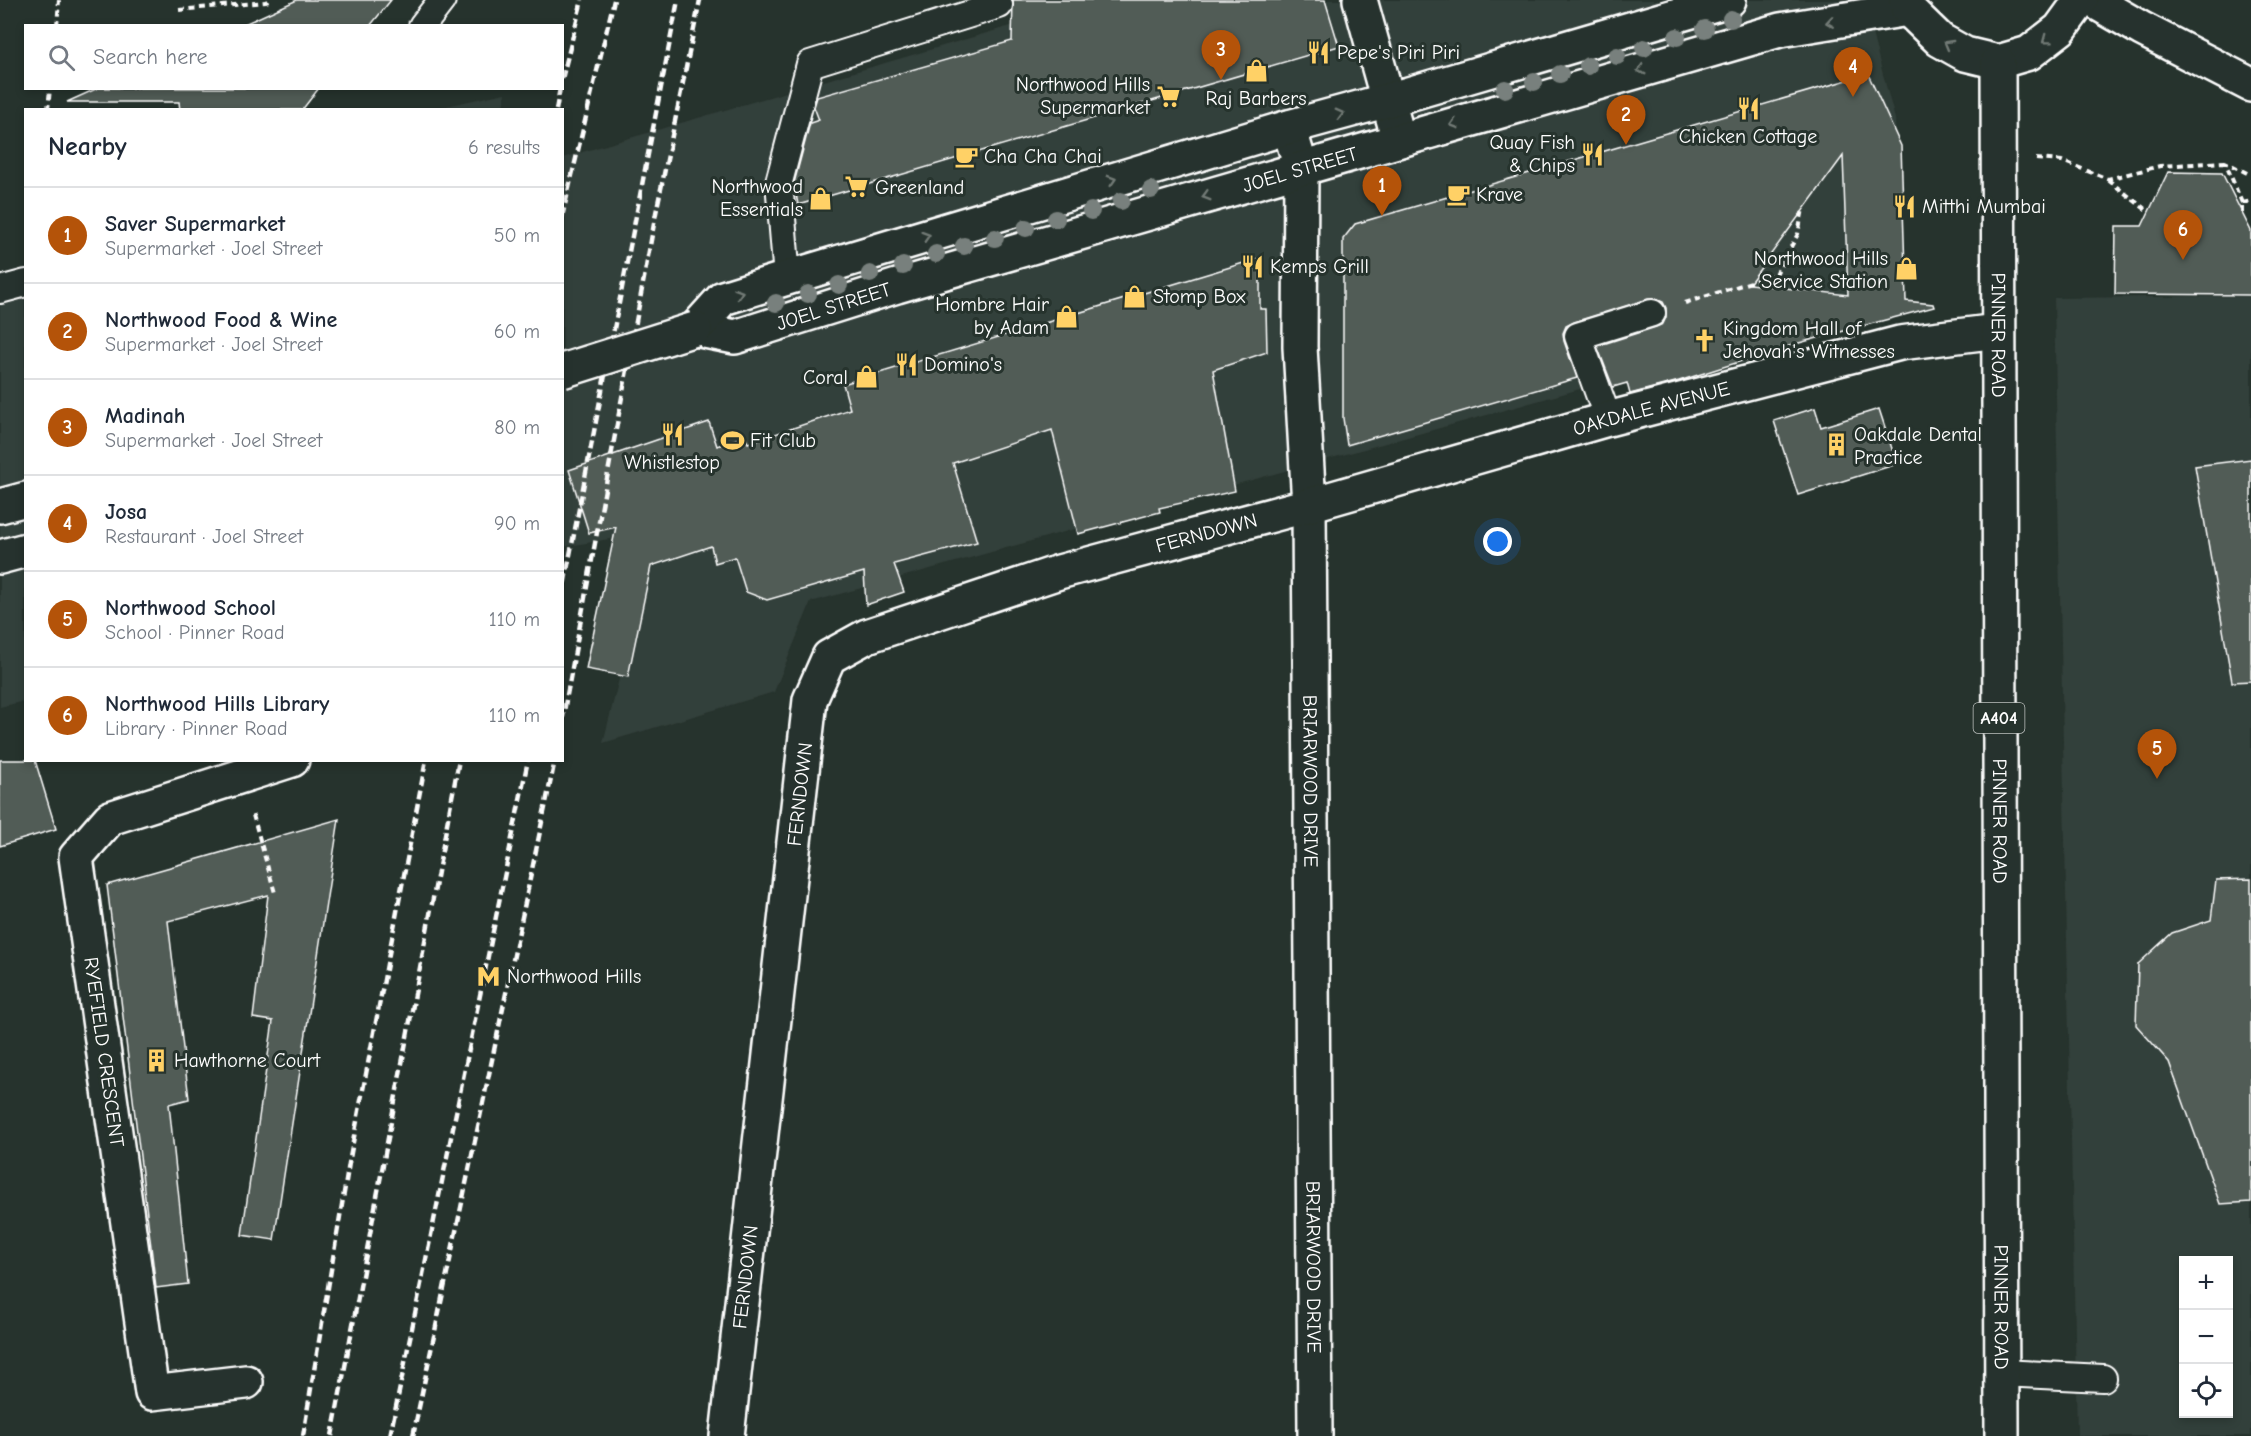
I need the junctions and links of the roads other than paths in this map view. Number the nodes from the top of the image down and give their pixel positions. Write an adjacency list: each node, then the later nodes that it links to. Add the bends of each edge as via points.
1 (442, 0): 8 (lane)
2 (1360, 0): 11 (street)
3 (1729, 0): 11 (street, JOEL STREET)
4 (2081, 0): 9 (street, one-way to 9, via 2060,29 2029,53)
5 (2092, 0): 10 (street)
6 (999, 5): 15 (lane, via 810,64 779,182)
7 (1907, 5): 9 (street, one-way to 7, via 1965,54 1940,40); 13 (street, JOEL STREET, one-way to 13, via 1780,30)
8 (424, 24)
9 (1998, 62): 20 (street, PINNER ROAD / A404)
10 (2251, 85)
11 (1388, 100): 12 (street, JOEL STREET, one-way to 11); 13 (street)
12 (1289, 127): 14 (street, BRIARWOOD DRIVE); 15 (street, JOEL STREET, one-way to 12)
13 (1399, 140): 14 (street, JOEL STREET)
14 (1301, 168): 19 (street, JOEL STREET, one-way to 19, via 735,336); 24 (street, BRIARWOOD DRIVE, via 1300,347)
15 (787, 278): 19 (street, JOEL STREET, one-way to 15, via 723,298)
16 (24, 284): 17 (lane)
17 (0, 290)
18 (1652, 313): 22 (lane, via 1578,336)
19 (695, 329): 21 (street, JOEL STREET, bridge)
20 (1998, 331): 22 (street, OAKDALE AVENUE, via 1900,343); 29 (street, PINNER ROAD / A404)
21 (564, 371)
22 (1608, 419): 24 (street, OAKDALE AVENUE)
23 (24, 500): 25 (street)
24 (1309, 505): 32 (street, FERNDOWN, via 1059,572 867,636 829,657 810,700); 33 (street, BRIARWOOD DRIVE)
25 (0, 506)
26 (24, 551): 27 (street)
27 (0, 557)
28 (286, 762): 31 (street, RYEFIELD CRESCENT, via 110,818 76,857 152,1393)
29 (2002, 1373): 30 (lane); 34 (street, PINNER ROAD / A404)
30 (2103, 1378)
31 (246, 1382)
32 (727, 1436)
33 (1315, 1436)
34 (2002, 1436)

